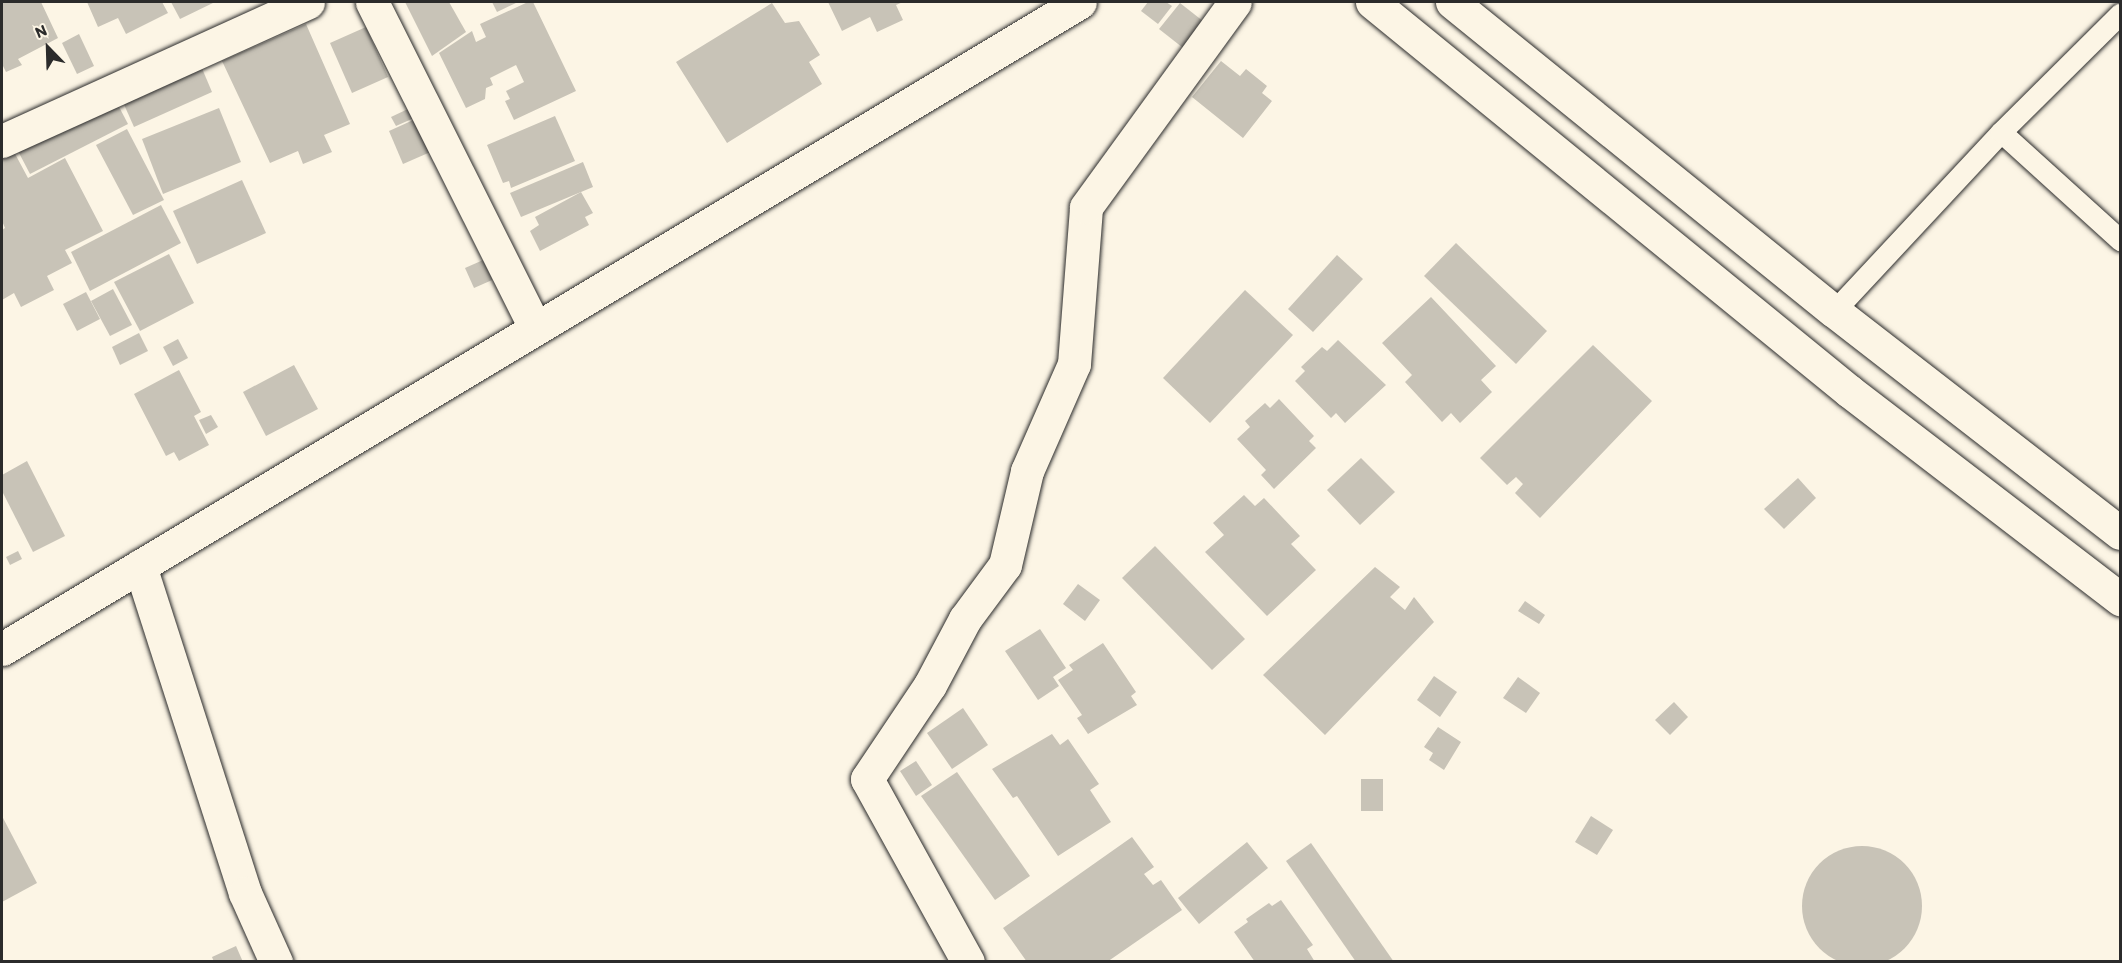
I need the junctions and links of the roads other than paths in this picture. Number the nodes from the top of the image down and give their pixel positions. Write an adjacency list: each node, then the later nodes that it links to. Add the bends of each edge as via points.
1 (308, 2): 9 (street)
2 (372, 2): 12 (street)
3 (1080, 2): 12 (street)
4 (1235, 2): 18 (street, via 1086,207 1074,364 1027,471 1005,565 965,619 930,684 867,779)
5 (1372, 2): 15 (street, via 1849,391)
6 (1452, 2): 11 (street)
7 (2121, 14): 8 (lane)
8 (2001, 132): 10 (lane); 11 (lane)
9 (2, 141)
10 (2121, 240)
11 (1834, 311): 13 (street)
12 (535, 328): 14 (street)
13 (2121, 533)
14 (140, 566): 16 (street); 17 (street, via 245,893)
15 (2121, 599)
16 (2, 649)
17 (276, 962)
18 (968, 962)

